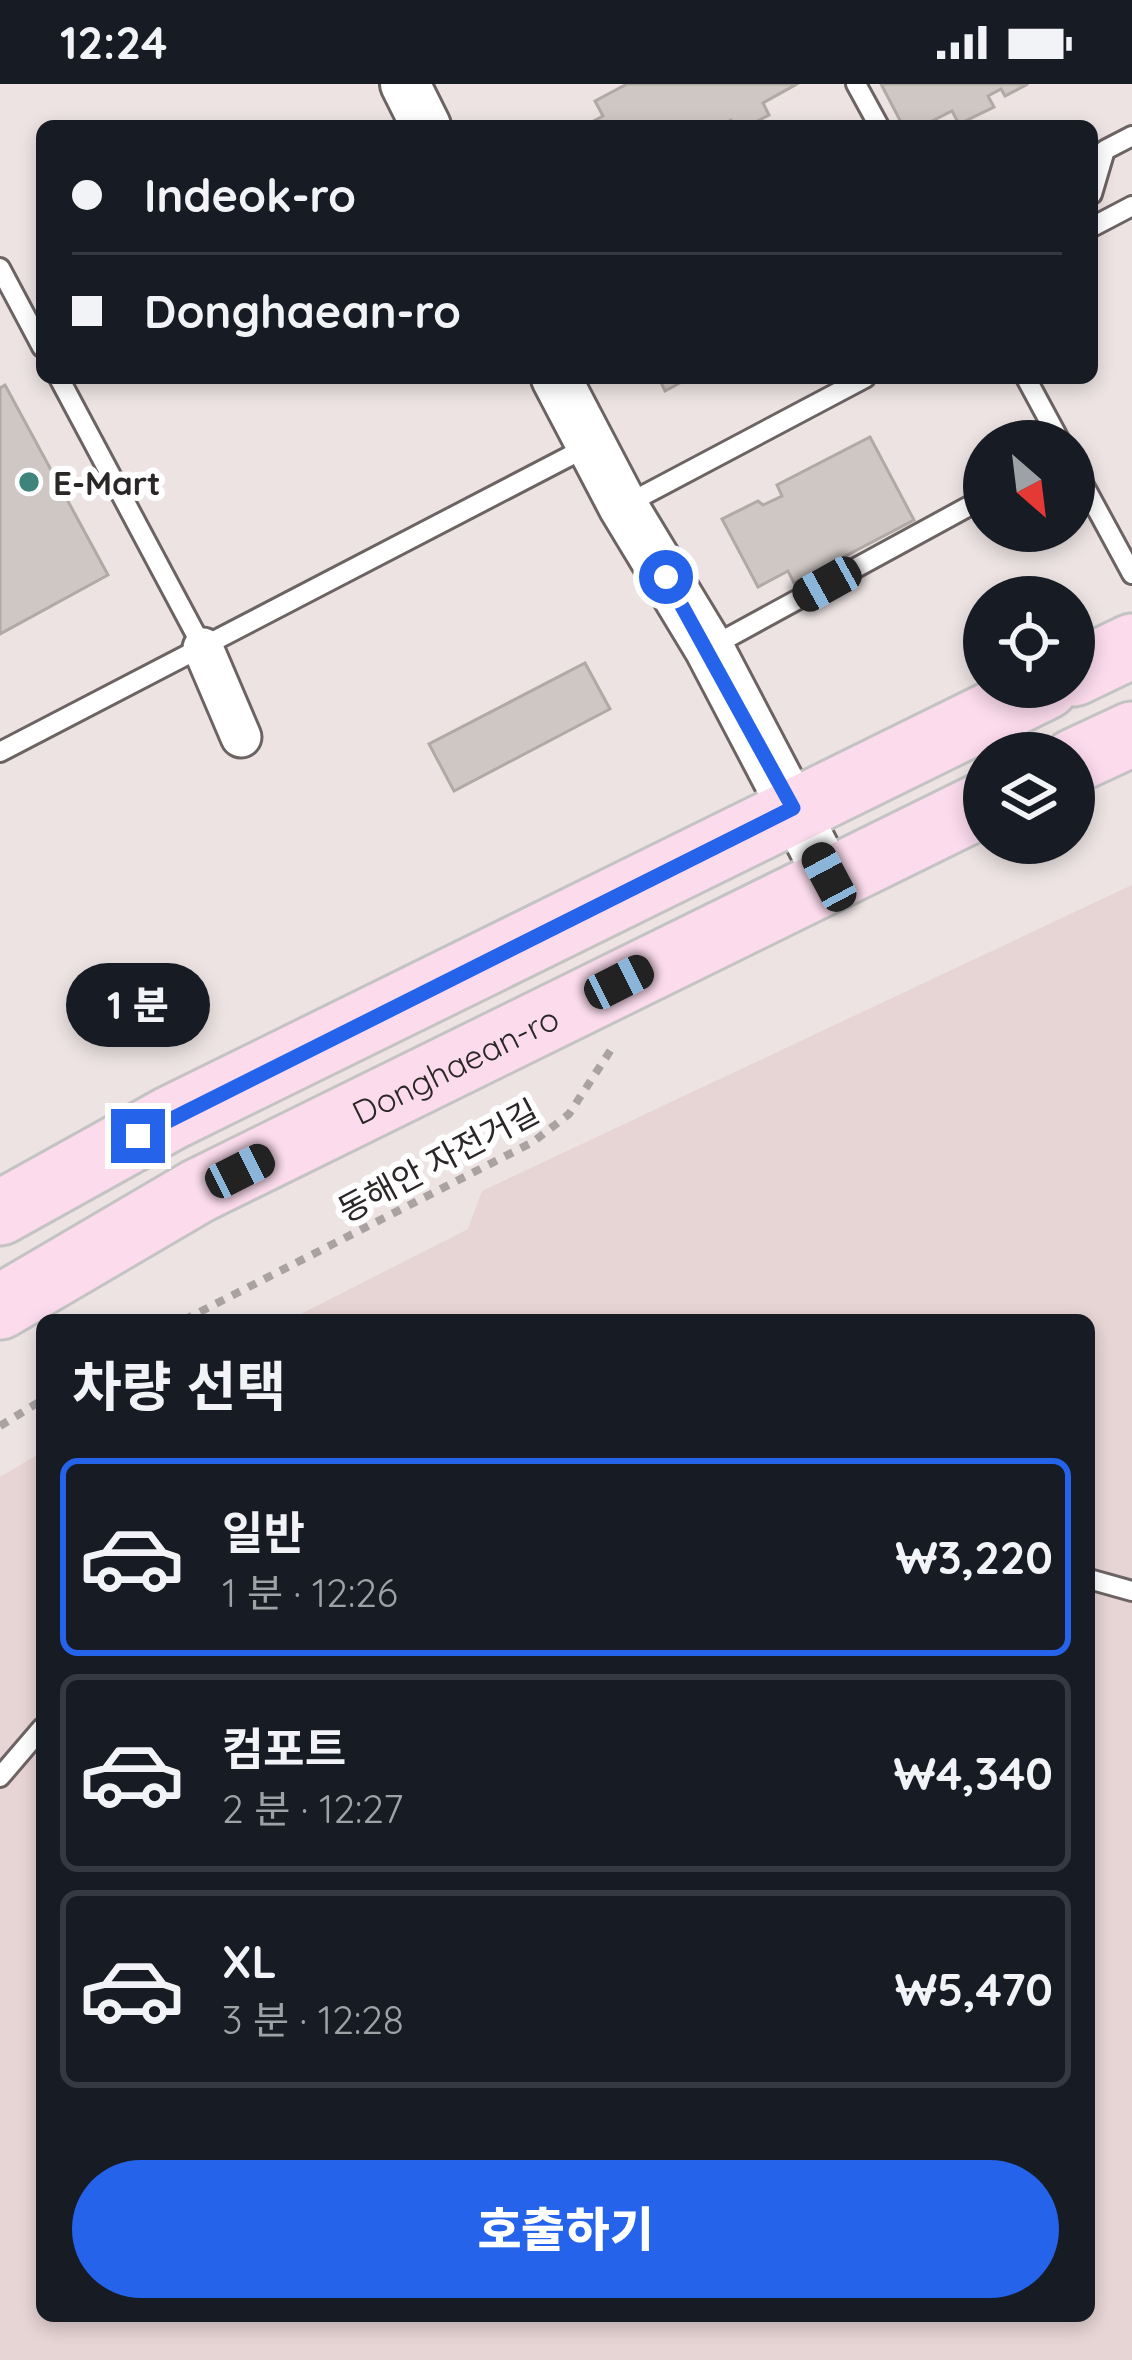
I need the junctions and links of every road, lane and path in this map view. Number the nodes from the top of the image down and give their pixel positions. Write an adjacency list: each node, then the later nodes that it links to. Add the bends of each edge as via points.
1 (405, 84): 3 (street)
2 (856, 84): 4 (lane)
3 (423, 120)
4 (876, 120)
5 (1132, 136): 6 (lane, via 1106,150)
6 (1098, 175)
7 (1132, 206): 8 (lane)
8 (1098, 223)
9 (0, 268): 10 (lane)
10 (36, 336)
11 (61, 384): 23 (lane)
12 (559, 384): 16 (street)
13 (855, 384): 18 (lane)
14 (1029, 384): 15 (lane)
15 (1049, 420)
16 (590, 445): 18 (street); 23 (lane)
17 (1095, 497): 20 (lane)
18 (622, 506): 24 (street)
19 (963, 509): 24 (lane)
20 (1123, 538): 21 (lane)
21 (1132, 574)
22 (1132, 646): 25 (main road)
23 (203, 648): 28 (street); 30 (lane)
24 (709, 648): 31 (street)
25 (1095, 664)
26 (1002, 708): 31 (main road)
27 (1132, 734): 29 (main road)
28 (241, 737)
29 (1095, 751)
30 (0, 752)
31 (793, 808): 33 (street); 36 (main road, via 171,1118)
32 (963, 814): 33 (main road, Donghaean-ro)
33 (829, 877): 35 (main road, Donghaean-ro)
34 (616, 1042): 39 (path, 동해안 자전거길, via 553,1129)
35 (198, 1192): 37 (main road, Donghaean-ro); 38 (main road)
36 (0, 1214)
37 (0, 1307)
38 (51, 1314)
39 (196, 1314)
40 (36, 1327): 41 (main road)
41 (0, 1357)
42 (36, 1404): 43 (path)
43 (0, 1426)
44 (1095, 1581): 45 (lane)
45 (1132, 1591)
46 (36, 1735): 47 (lane)
47 (0, 1777)

